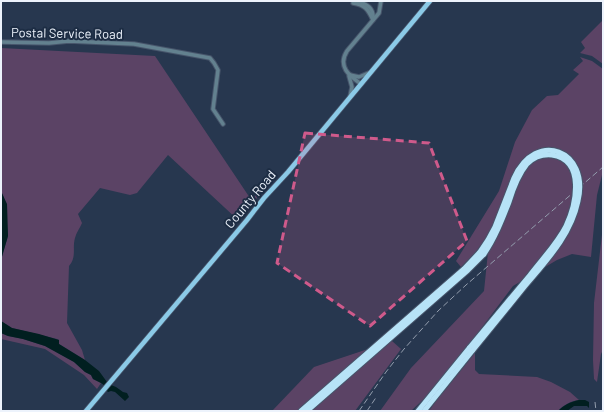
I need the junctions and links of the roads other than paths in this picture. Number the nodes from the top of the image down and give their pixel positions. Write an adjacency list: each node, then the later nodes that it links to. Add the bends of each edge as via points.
1 (357, 1): 6 (street)
2 (366, 1): 6 (street)
3 (382, 1): 7 (street, via 379,13)
4 (430, 1): 9 (main road, County Road)
5 (353, 3): 7 (street, via 366,8)
6 (370, 8): 7 (street)
7 (373, 20): 10 (street, via 344,55 343,64)
8 (1, 42): 13 (street, Postal Service Road, via 134,44 210,58 218,70 213,109)
9 (372, 71): 10 (street, via 355,77); 11 (main road, County Road)
10 (349, 75): 11 (street); 12 (street, via 352,87)
11 (361, 84): 12 (main road, County Road)
12 (350, 98): 16 (main road, County Road)
13 (223, 124)
14 (482, 253): 15 (highway, bridge, via 494,230 514,178 525,161 537,152 548,150 570,159 578,171 580,186 578,203 569,228 556,248); 17 (highway); 18 (highway, via 466,272)
15 (472, 349): 19 (highway); 20 (highway)
16 (86, 411)
17 (301, 411)
18 (306, 411)
19 (418, 411)
20 (424, 411)

